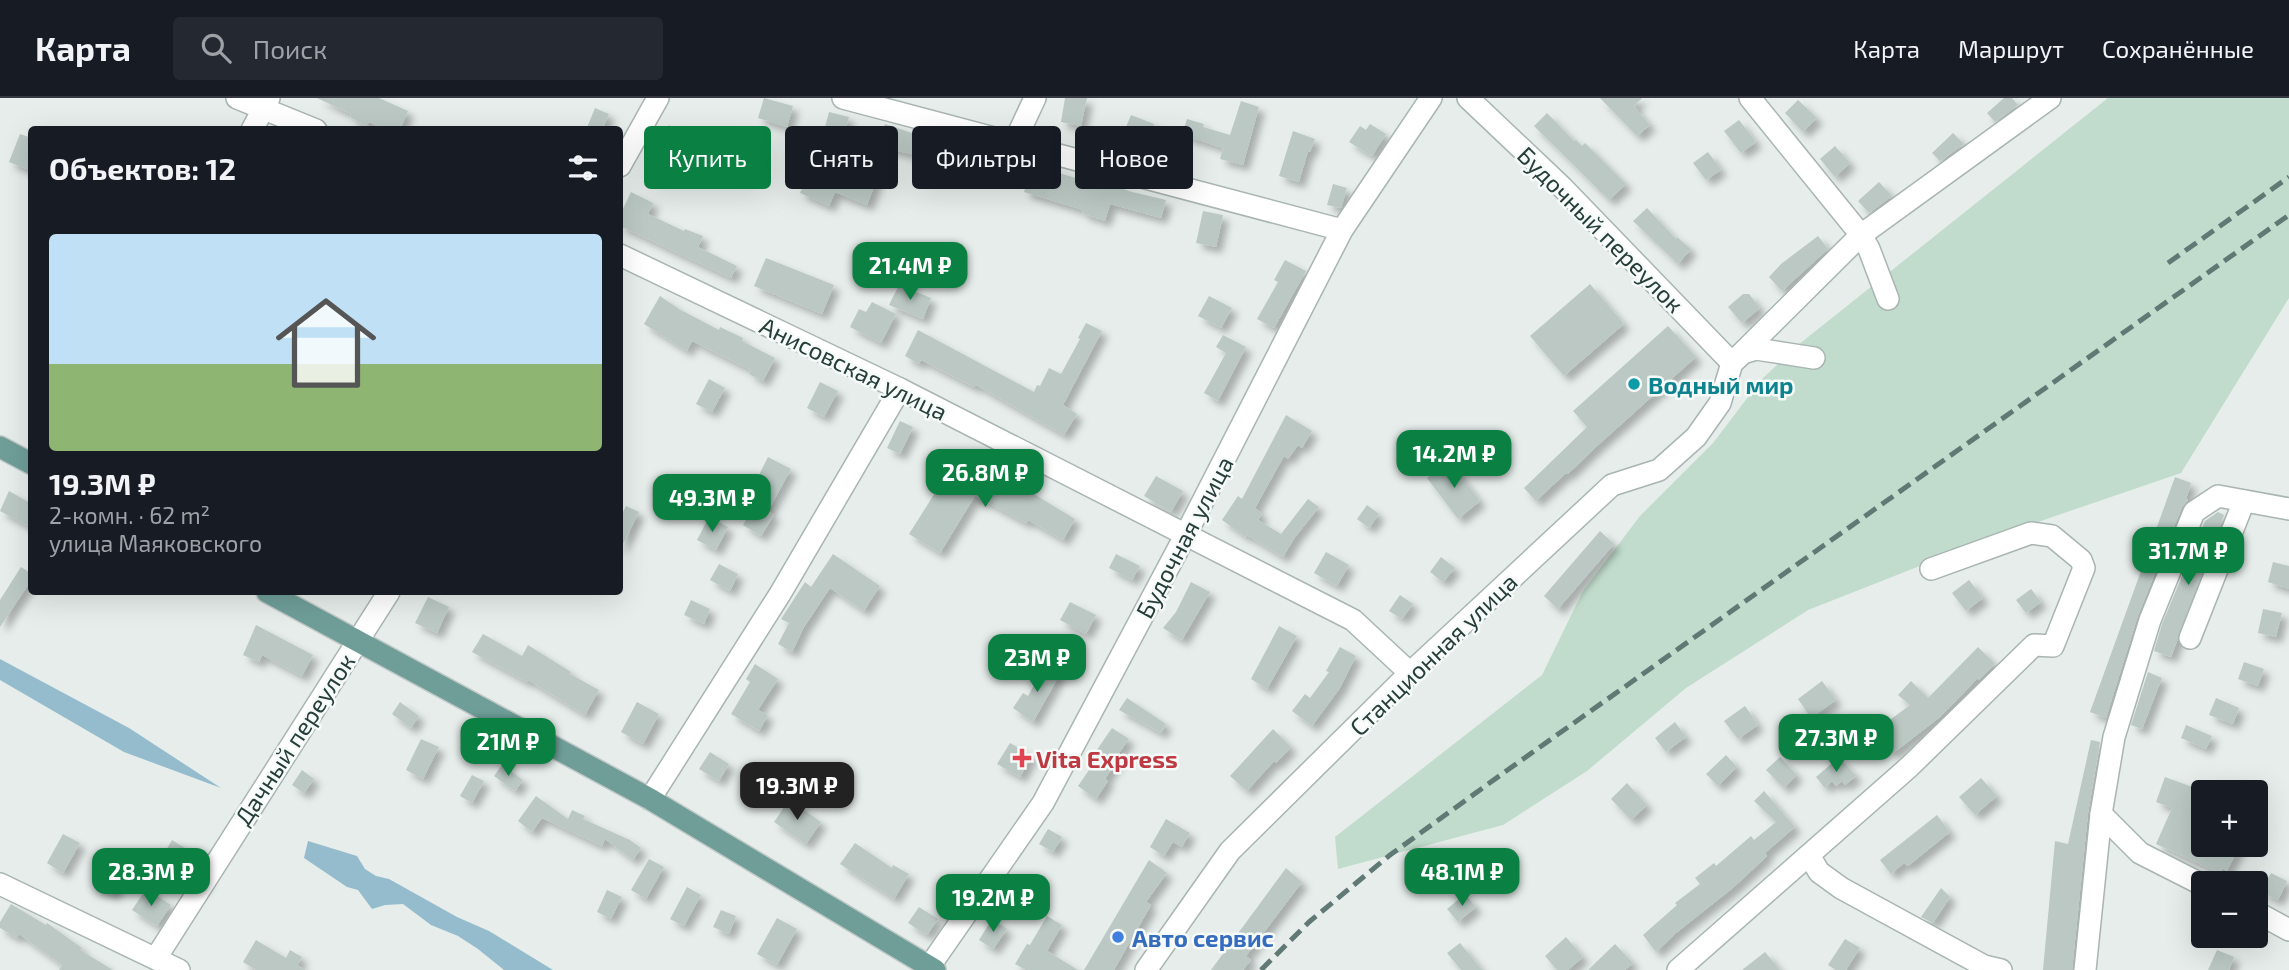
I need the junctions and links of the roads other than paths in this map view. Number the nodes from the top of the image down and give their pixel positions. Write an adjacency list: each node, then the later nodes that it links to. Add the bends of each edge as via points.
1 (237, 98): 9 (street)
2 (658, 98): 15 (street)
3 (843, 98): 12 (street)
4 (1035, 98): 13 (street)
5 (1431, 98): 16 (street, Будочная улица)
6 (1468, 98): 21 (street, Будочный переулок, via 1562,187)
7 (1750, 98): 17 (street)
8 (2050, 98): 17 (street, Станционная улица)
9 (266, 103): 10 (street); 11 (street)
10 (254, 126)
11 (309, 126)
12 (949, 126)
13 (1022, 126)
14 (1061, 155): 16 (street)
15 (623, 161)
16 (1342, 230): 27 (street, Будочная улица)
17 (1861, 235): 19 (street); 21 (street, Станционная улица)
18 (623, 256): 22 (street, Анисовская улица)
19 (1888, 299)
20 (1814, 358): 21 (street, via 1756,349)
21 (1732, 363): 33 (street, Станционная улица, via 1720,403 1696,437 1660,470 1612,485)
22 (900, 389): 27 (street, Анисовская улица); 34 (street, via 779,594)
23 (0, 447): 24 (main road)
24 (28, 462)
25 (2244, 501): 26 (street); 31 (street); 35 (street, via 2218,496 2194,512 2150,620 2114,737)
26 (2289, 509)
27 (1185, 536): 33 (street, Анисовская улица, via 1353,620); 42 (street, Будочная улица, via 1043,803)
28 (1931, 569): 36 (street, via 2031,533 2052,536 2081,560 2084,568 2053,646 2035,645 1909,767)
29 (273, 595): 32 (main road)
30 (386, 595): 32 (street, Дачный переулок)
31 (2190, 638)
32 (358, 640): 34 (main road); 41 (street, Дачный переулок)
33 (1410, 673): 44 (street, Станционная улица, via 1230,851)
34 (649, 799): 42 (main road)
35 (2101, 814): 37 (street, via 2140,853); 47 (street)
36 (1809, 855): 45 (street); 46 (street, via 1819,872 1841,888 1984,966)
37 (2191, 879)
38 (0, 884): 41 (street)
39 (2268, 919): 40 (street)
40 (2289, 930)
41 (156, 958): 43 (street)
42 (930, 969)
43 (178, 970)
44 (1146, 970)
45 (1678, 970)
46 (2001, 970)
47 (2085, 970)

